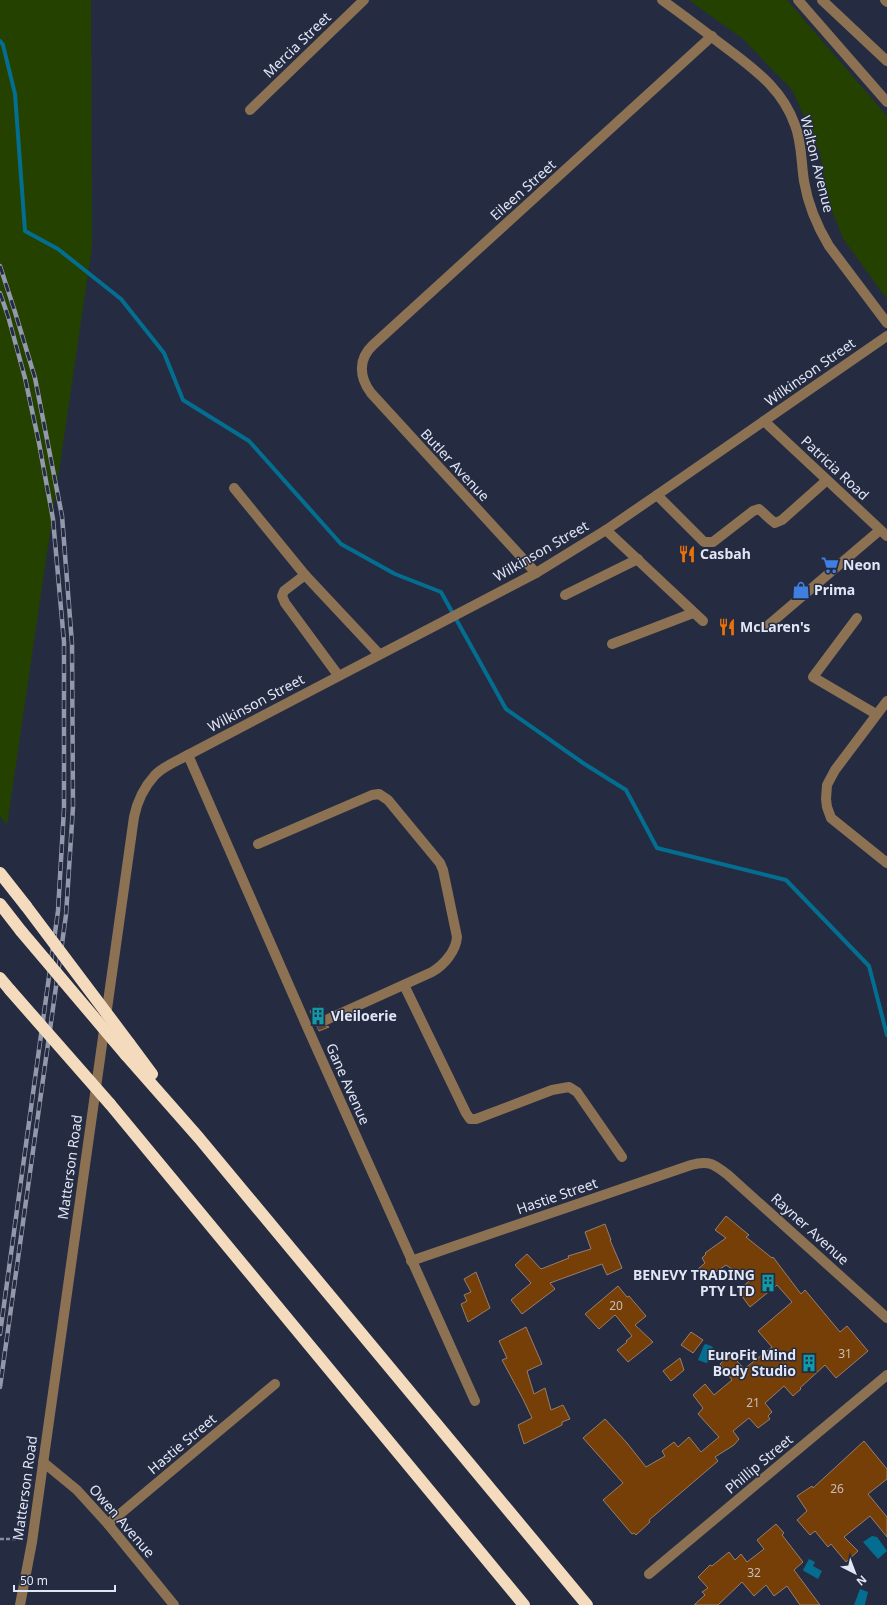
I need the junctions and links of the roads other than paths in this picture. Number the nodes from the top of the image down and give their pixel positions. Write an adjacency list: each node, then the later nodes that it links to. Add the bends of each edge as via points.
1 (364, 0): 8 (street, Mercia Street)
2 (662, 0): 5 (street, Walton Avenue)
3 (798, 0): 7 (street)
4 (822, 0): 6 (street)
5 (712, 36): 9 (street, Walton Avenue, via 772,84 786,106 798,135 806,190 820,229 829,246); 11 (street, Eileen Street, via 366,352)
6 (887, 61)
7 (887, 102)
8 (250, 110)
9 (887, 323)
10 (887, 336): 12 (street, Wilkinson Street)
11 (362, 370): 19 (street, Butler Avenue, via 365,385 371,393)
12 (764, 421): 13 (street, Patricia Road); 15 (street, Wilkinson Street)
13 (827, 480): 15 (street, via 782,520 775,523 759,509 713,542 704,542); 17 (street, Patricia Road)
14 (234, 488): 20 (street)
15 (657, 495): 16 (street, Wilkinson Street)
16 (606, 530): 18 (street); 19 (street, Wilkinson Street)
17 (884, 533): 25 (street)
18 (638, 560): 21 (street); 22 (street)
19 (536, 573): 27 (street, Wilkinson Street)
20 (305, 575): 27 (street); 28 (street, via 284,591 282,596)
21 (565, 595)
22 (693, 612): 24 (street); 26 (street)
23 (857, 618): 30 (street, via 813,677)
24 (702, 621)
25 (765, 628)
26 (612, 644)
27 (379, 654): 28 (street, Wilkinson Street)
28 (338, 676): 31 (street, Wilkinson Street)
29 (887, 701): 30 (street)
30 (876, 714): 33 (street, via 835,770 827,785 826,799 831,818)
31 (188, 755): 42 (street, Gane Avenue, via 312,1027); 47 (street, Matterson Road, via 155,775 136,809)
32 (258, 844): 37 (street, via 372,795 379,794 388,800 440,863 457,937 456,945 441,966)
33 (887, 863)
34 (0, 873): 39 (highway, bridge)
35 (0, 904): 39 (highway, bridge)
36 (0, 978): 52 (highway, bridge, via 110,1104)
37 (404, 985): 38 (street); 40 (street, via 470,1119 476,1119 552,1090 569,1087 577,1092)
38 (326, 1020)
39 (199, 1138): 53 (highway)
40 (622, 1157)
41 (712, 1164): 42 (street, Hastie Street, via 691,1165); 43 (street, Rayner Avenue, via 728,1175)
42 (411, 1260): 46 (street, Gane Avenue)
43 (887, 1318)
44 (887, 1375): 49 (street, Phillip Street)
45 (275, 1384): 48 (street, Hastie Street)
46 (475, 1401)
47 (43, 1462): 48 (street, Owen Avenue, via 77,1490); 50 (street, Matterson Road)
48 (108, 1524): 51 (street, Owen Avenue)
49 (649, 1574)
50 (20, 1605)
51 (174, 1605)
52 (524, 1605)
53 (587, 1605)

